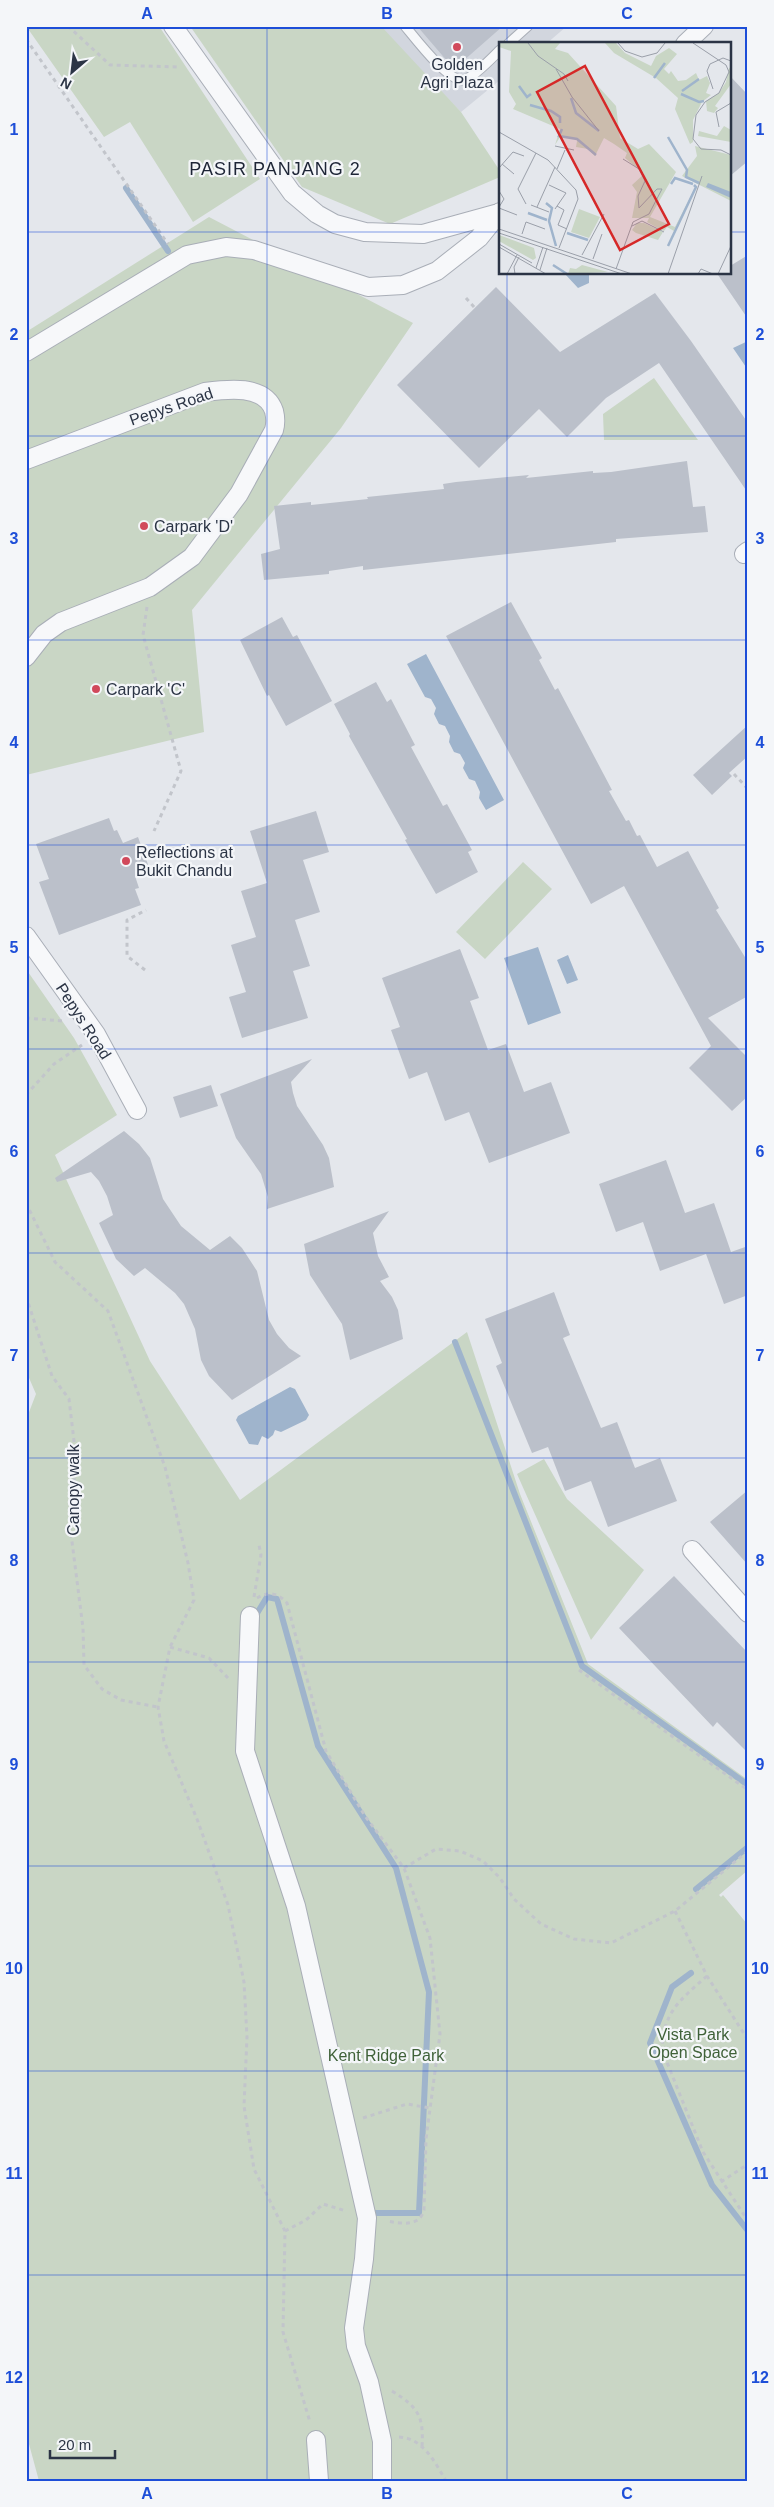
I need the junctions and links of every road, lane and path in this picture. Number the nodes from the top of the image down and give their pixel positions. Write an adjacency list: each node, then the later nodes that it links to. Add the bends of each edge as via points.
1 (68, 26): 10 (path, via 110,65)
2 (174, 26): 10 (street)
3 (405, 26): 9 (lane, via 446,72 460,80 471,76)
4 (528, 26): 7 (lane)
5 (704, 26): 8 (street)
6 (26, 39): 13 (path)
7 (510, 42)
8 (687, 42)
9 (499, 51)
10 (203, 68): 11 (street, via 292,193 335,224 365,232 424,234)
11 (499, 213)
12 (499, 214): 16 (street, via 479,238 437,272 402,285 368,287 254,250 226,247 187,255)
13 (172, 250)
14 (466, 298): 15 (path)
15 (475, 308)
16 (26, 352)
17 (26, 460): 19 (street, Pepys Road, via 205,392 228,389 254,392 268,400 276,420 274,430 239,494 192,557 150,587 60,622 44,634)
18 (144, 636): 22 (path, via 181,771)
19 (26, 658)
20 (734, 774): 21 (path)
21 (748, 790)
22 (154, 830)
23 (146, 910): 25 (path, via 127,920 128,956)
24 (26, 936): 26 (street, Pepys Road)
25 (145, 970)
26 (83, 1016): 27 (path, via 68,1021); 30 (street, Pepys Road)
27 (26, 1018)
28 (75, 1050): 29 (path, via 54,1064)
29 (26, 1095)
30 (137, 1110)
31 (26, 1203): 32 (path)
32 (27, 1209): 39 (path, via 55,1262 108,1311 164,1467 194,1600)
33 (26, 1296): 42 (path, Canopy walk, via 52,1376 69,1399 76,1458 70,1526 83,1628 84,1665 102,1689 121,1700)
34 (259, 1545): 37 (path, via 261,1555)
35 (692, 1550): 38 (street)
36 (259, 1597): 45 (path, via 277,1594 287,1603 326,1751 365,1816)
37 (252, 1609): 41 (street)
38 (748, 1613)
39 (170, 1647): 41 (path, via 209,1658); 42 (path)
40 (579, 1670): 43 (path)
41 (247, 1697): 50 (street, via 244,1751 296,1906)
42 (158, 1707): 55 (path, via 164,1741 194,1810 228,1905 244,1982 247,2037 244,2106 254,2169)
43 (748, 1790)
44 (748, 1851): 46 (path)
45 (404, 1868): 46 (path, via 436,1849 460,1851 483,1861 514,1899 541,1924 574,1939 611,1943); 49 (path, via 430,1938 440,2034)
46 (675, 1912): 47 (path)
47 (707, 1976): 48 (path); 52 (path, via 679,2001 668,2016 662,2032 662,2050 703,2152)
48 (748, 2040)
49 (430, 2108): 50 (path, via 407,2104); 53 (path, via 423,2214 412,2223)
50 (346, 2124): 53 (street)
51 (748, 2164): 52 (path)
52 (721, 2182): 54 (path)
53 (374, 2219): 55 (path, via 323,2204 306,2220); 56 (street, via 354,2328 356,2346)
54 (748, 2221)
55 (285, 2231): 57 (path, via 283,2332)
56 (369, 2382): 58 (street); 59 (path, via 398,2395 419,2412)
57 (316, 2440): 60 (street)
58 (382, 2440): 59 (path, via 394,2436 410,2437); 61 (street)
59 (422, 2446): 62 (path)
60 (319, 2481)
61 (382, 2481)
62 (446, 2481)

